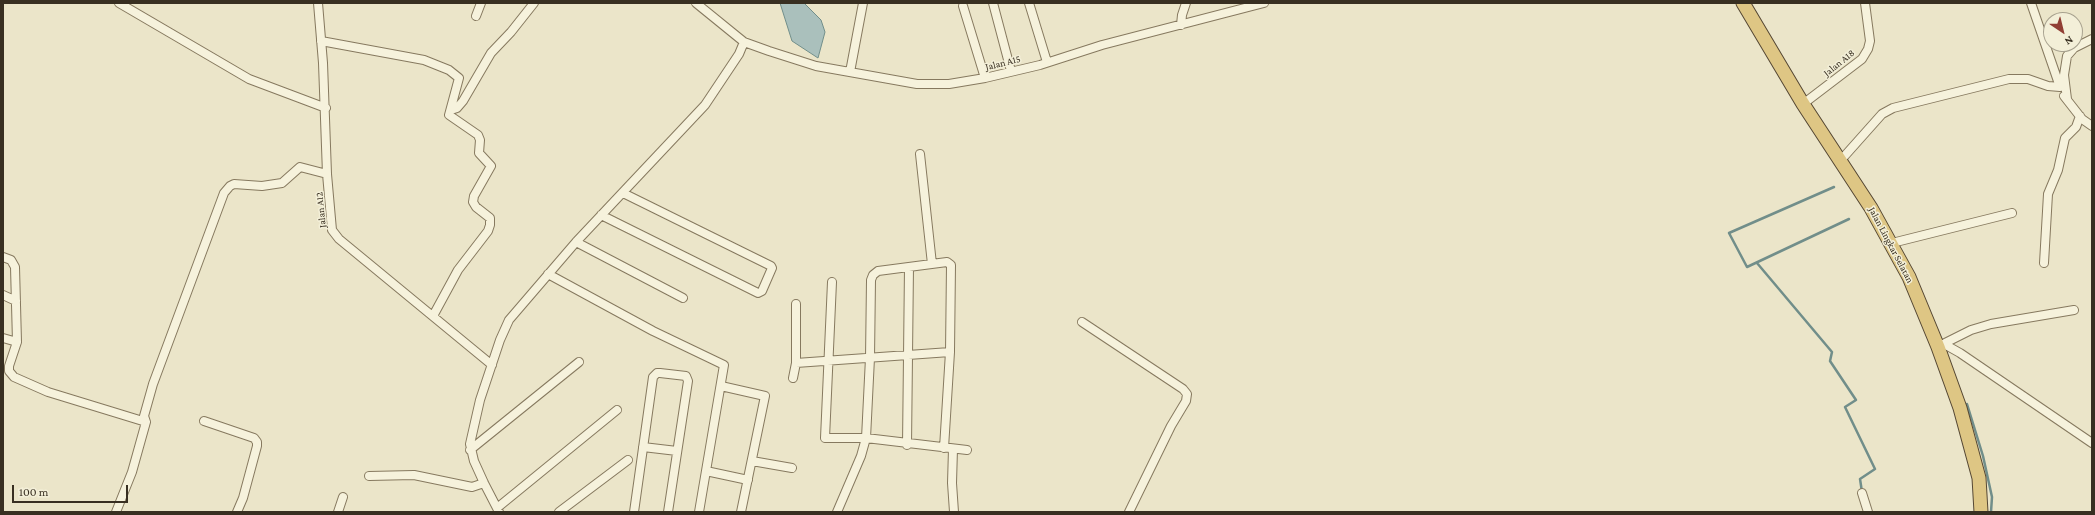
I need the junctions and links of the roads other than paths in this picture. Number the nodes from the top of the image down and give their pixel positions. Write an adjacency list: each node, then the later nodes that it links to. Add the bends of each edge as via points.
1 (119, 3): 28 (street, via 249,79)
2 (318, 3): 18 (street, Jalan A12)
3 (481, 3): 15 (street)
4 (534, 3): 27 (street, via 490,53 463,101 457,108)
5 (696, 3): 19 (street)
6 (863, 3): 22 (street)
7 (993, 3): 21 (street)
8 (1029, 3): 20 (street)
9 (1186, 3): 16 (street)
10 (1264, 3): 16 (street, Jalan A15)
11 (1743, 3): 26 (highway, Jalan Lingkar Selatan)
12 (1865, 3): 26 (street, Jalan A18, via 1870,41 1862,59)
13 (2031, 3): 24 (street)
14 (962, 6): 23 (street)
15 (476, 16)
16 (1181, 25): 20 (street, Jalan A15)
17 (2092, 39): 25 (street, via 2074,48 2067,56 2064,75)
18 (321, 41): 27 (street, via 424,60 449,70 460,78); 28 (street, Jalan A12)
19 (744, 42): 22 (street, Jalan A15, via 816,66); 34 (street, via 739,54 705,105)
20 (1047, 62): 21 (street, Jalan A15)
21 (1011, 71): 23 (street, Jalan A15)
22 (850, 72): 23 (street, Jalan A15, via 917,84 949,84)
23 (985, 78)
24 (2060, 86): 25 (street); 32 (street, via 2048,86 2028,79 2009,79 1893,108 1882,114)
25 (2067, 99): 29 (street)
26 (1803, 104): 32 (highway, Jalan Lingkar Selatan)
27 (452, 106): 50 (street, via 450,117 478,135 479,153 491,166 473,202 490,218 490,225 458,270)
28 (326, 108): 33 (street, Jalan A12)
29 (2080, 116): 30 (street); 40 (street, via 2076,127 2065,138 2058,170 2048,194)
30 (2092, 126)
31 (920, 154): 41 (street)
32 (1841, 160): 38 (highway, Jalan Lingkar Selatan)
33 (327, 174): 50 (street, Jalan A12, via 331,224 335,235); 66 (street, via 300,167 282,182 262,186 234,184 224,193 153,384 144,416)
34 (623, 192): 36 (street); 36 (street, via 771,266 762,291 758,293)
35 (2012, 213): 38 (street)
36 (601, 215): 37 (street)
37 (576, 242): 43 (street); 46 (street)
38 (1892, 243): 54 (highway, Jalan Lingkar Selatan)
39 (3, 257): 47 (street, via 11,260 16,267)
40 (2044, 263)
41 (932, 264): 42 (street); 55 (street, via 947,262 951,265)
42 (909, 267): 56 (street); 57 (street, via 878,271 873,275)
43 (548, 274): 61 (street, via 509,320); 63 (street, via 653,331 724,365)
44 (832, 282): 58 (street)
45 (3, 295): 47 (street)
46 (683, 298)
47 (16, 301): 53 (street)
48 (796, 304): 60 (street)
49 (2074, 310): 54 (street, via 1991,324 1971,330)
50 (433, 316): 61 (street, Jalan A12)
51 (1082, 322): 96 (street, via 1187,394 1186,401 1167,433)
52 (3, 338): 53 (street)
53 (16, 342): 66 (street, via 9,366 9,371 14,377 48,392)
54 (1941, 345): 68 (street, via 1960,353); 98 (highway, Jalan Lingkar Selatan, via 1979,478)
55 (950, 352): 56 (street); 71 (street)
56 (908, 355): 57 (street); 69 (street)
57 (870, 358): 58 (street); 67 (street)
58 (830, 361): 60 (street); 67 (street, via 824,436)
59 (579, 362): 72 (street)
60 (796, 363): 62 (street)
61 (492, 365): 72 (street, via 480,400)
62 (793, 378)
63 (721, 386): 77 (street, via 765,396); 79 (street)
64 (617, 410): 85 (street)
65 (204, 421): 87 (street, via 254,438 257,442)
66 (146, 422): 86 (street, via 132,472)
67 (866, 438): 69 (street); 94 (street)
68 (2092, 443)
69 (907, 444): 71 (street)
70 (643, 447): 75 (street); 75 (street, via 655,375 660,373 686,376 688,381); 90 (street)
71 (944, 448): 73 (street)
72 (470, 450): 82 (street)
73 (953, 450): 74 (street); 95 (street)
74 (966, 450)
75 (677, 451): 91 (street)
76 (628, 460): 89 (street)
77 (752, 461): 78 (street); 81 (street)
78 (792, 468)
79 (706, 471): 81 (street); 92 (street)
80 (369, 476): 82 (street, via 414,475 472,487)
81 (748, 480): 93 (street)
82 (484, 483): 85 (street)
83 (1862, 493): 97 (street)
84 (343, 497): 88 (street)
85 (498, 510)
86 (116, 512)
87 (237, 512)
88 (338, 512)
89 (559, 512)
90 (634, 512)
91 (668, 512)
92 (699, 512)
93 (741, 512)
94 (837, 512)
95 (954, 512)
96 (1129, 512)
97 (1868, 512)
98 (1981, 512)

